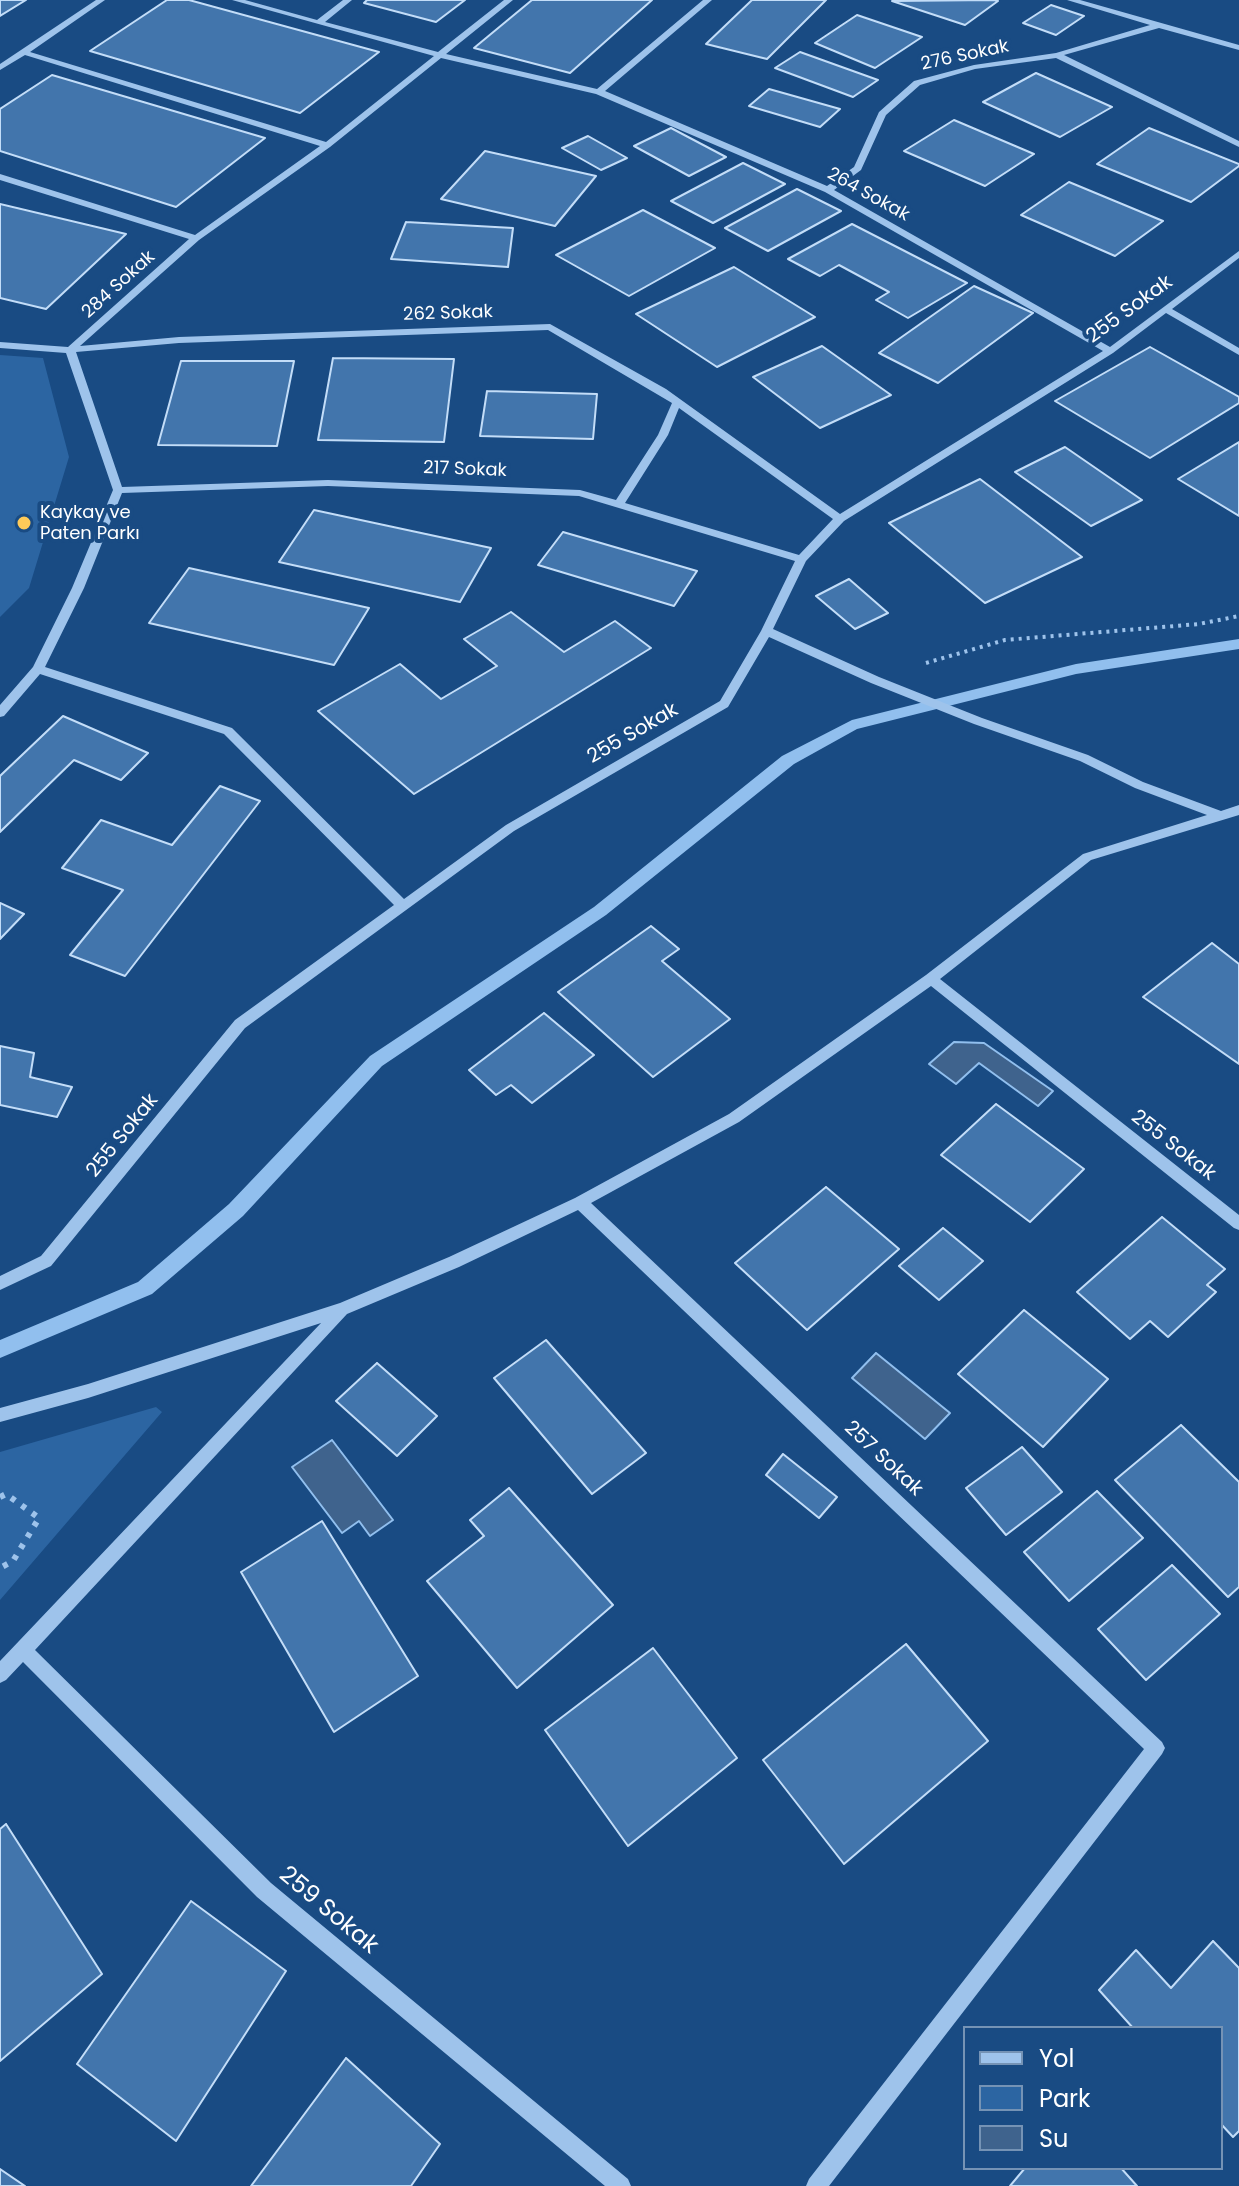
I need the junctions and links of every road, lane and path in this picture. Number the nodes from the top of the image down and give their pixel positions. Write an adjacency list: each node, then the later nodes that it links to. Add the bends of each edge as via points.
1 (101, 0): 10 (street)
2 (236, 0): 7 (street, 264 Sokak)
3 (348, 0): 7 (street)
4 (509, 0): 11 (street, 284 Sokak)
5 (708, 0): 14 (street)
6 (1071, 0): 8 (street)
7 (318, 23): 11 (street, 264 Sokak)
8 (1159, 25): 9 (street); 12 (street, 276 Sokak)
9 (1239, 48)
10 (23, 52): 13 (street); 16 (street)
11 (439, 55): 14 (street, 264 Sokak); 16 (street, 284 Sokak)
12 (1057, 55): 15 (street); 18 (street, 276 Sokak, via 974,67 917,83 882,114 858,168)
13 (0, 68)
14 (599, 92): 18 (street, 264 Sokak)
15 (1239, 144)
16 (327, 145): 19 (street, 284 Sokak)
17 (0, 177): 19 (street)
18 (828, 190): 24 (street, 264 Sokak)
19 (196, 238): 23 (street, 284 Sokak)
20 (1239, 254): 21 (street, 255 Sokak)
21 (1166, 309): 24 (street, 255 Sokak); 25 (street)
22 (0, 345): 23 (street, 262 Sokak)
23 (70, 350): 26 (street, 262 Sokak, via 179,340 550,327); 27 (street)
24 (1110, 351): 29 (street, 255 Sokak)
25 (1239, 352)
26 (677, 402): 28 (street, via 663,435); 29 (street, 262 Sokak)
27 (118, 490): 28 (street, 217 Sokak, via 328,483 580,493); 33 (street)
28 (619, 504): 30 (street, 217 Sokak)
29 (840, 519): 30 (street, 255 Sokak)
30 (801, 559): 32 (street, 255 Sokak)
31 (1239, 616): 34 (path, via 1005,640)
32 (767, 631): 34 (street); 38 (street, 255 Sokak, via 724,704 510,828)
33 (38, 669): 35 (street); 38 (street, via 228,731)
34 (875, 680): 37 (street)
35 (0, 713)
36 (1239, 810): 37 (street)
37 (1223, 816): 39 (street, via 1087,857)
38 (403, 906): 42 (street, 255 Sokak, via 240,1024 46,1261)
39 (931, 979): 40 (street, via 734,1118); 41 (street, 255 Sokak)
40 (580, 1202): 43 (street); 50 (street, 257 Sokak, via 1156,1748)
41 (1239, 1224)
42 (0, 1283)
43 (343, 1309): 44 (street); 47 (street)
44 (0, 1415)
45 (0, 1497): 46 (path, via 6,1494 39,1518 13,1561)
46 (0, 1568)
47 (24, 1651): 48 (street); 49 (street, 259 Sokak, via 264,1890)
48 (0, 1674)
49 (621, 2186)
50 (816, 2186)

